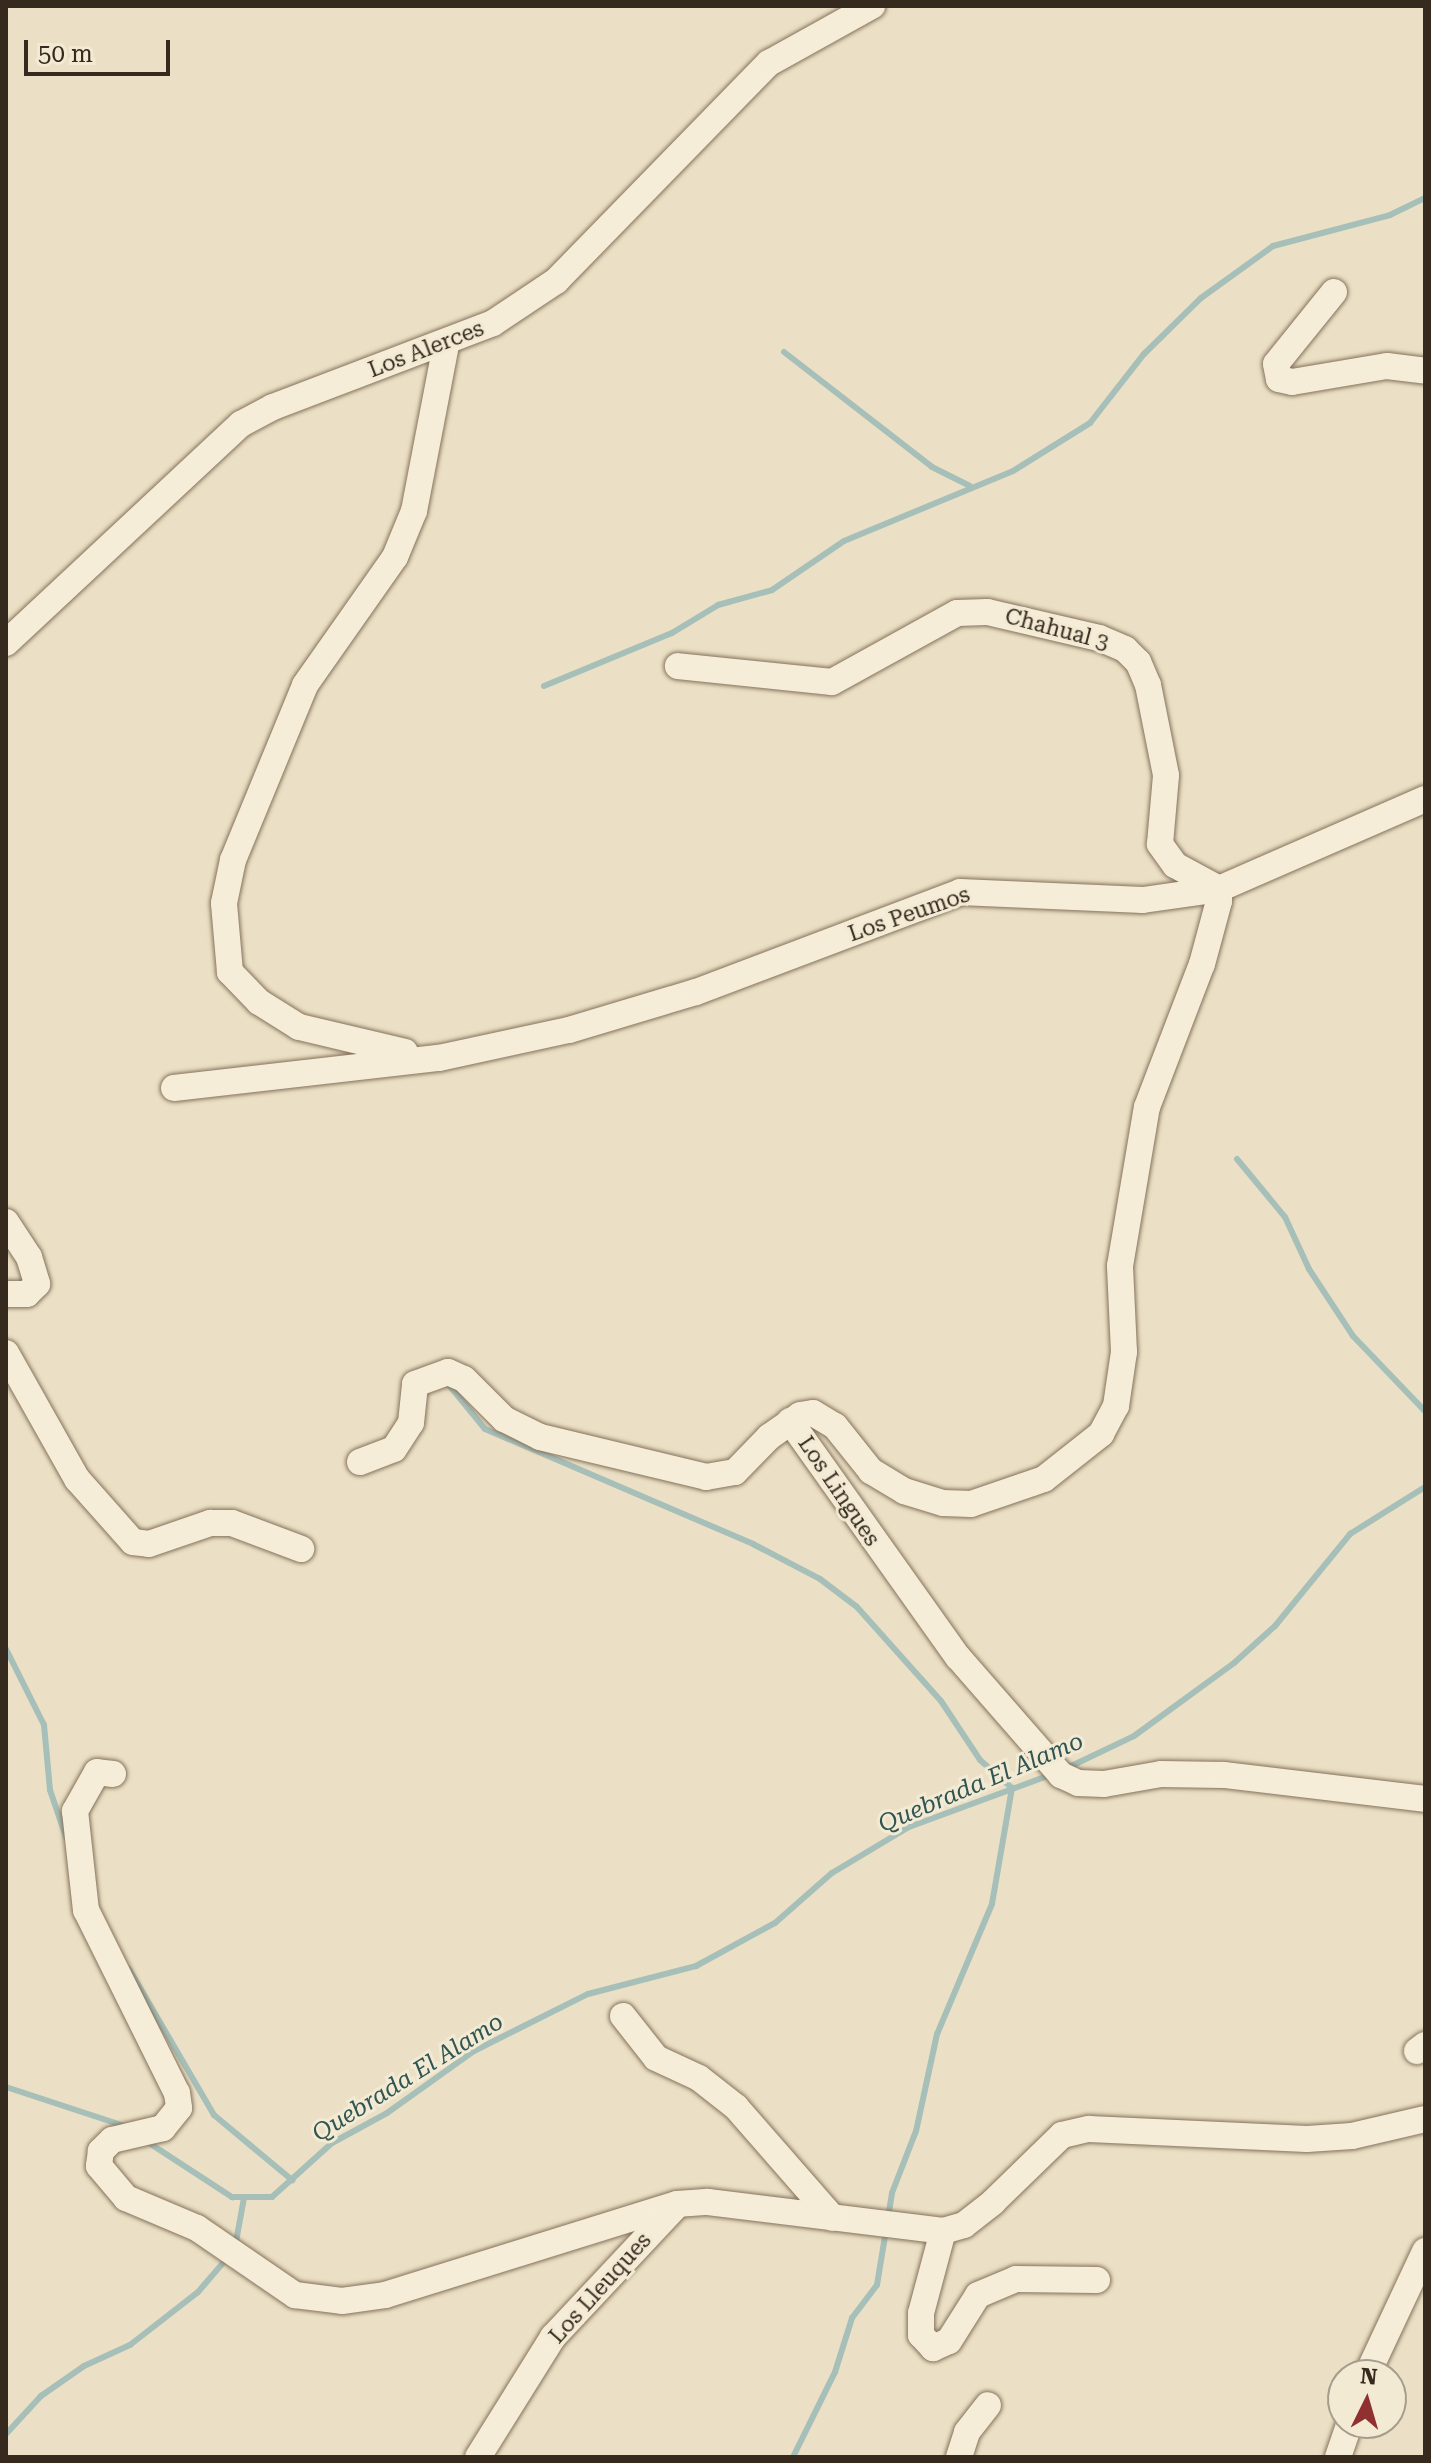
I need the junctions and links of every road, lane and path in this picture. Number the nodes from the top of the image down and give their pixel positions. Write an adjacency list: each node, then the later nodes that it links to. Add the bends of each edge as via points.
1 (872, 6): 3 (street, Los Alerces, via 769,63 556,281 493,323)
2 (1334, 292): 4 (street, via 1276,364 1279,379 1292,382 1387,366)
3 (446, 345): 5 (street, Los Alerces, via 317,389 241,424); 9 (street, via 414,511 395,557 305,685 233,860 224,903 230,972 259,1002 299,1027)
4 (1425, 371)
5 (6, 643)
6 (678, 666): 8 (street, Chahual 3, via 832,682 957,613 1013,615 1099,638 1125,649 1148,685 1166,775 1160,844 1165,856)
7 (1425, 799): 8 (street, Los Peumos)
8 (1219, 889): 9 (street, Los Peumos, via 1143,900 960,892 696,992 569,1030); 14 (street, Los Lingues, via 1215,927 1147,1107 1120,1266 1122,1378 1116,1406 1101,1434 1044,1479 971,1504 943,1503 871,1471 823,1416 813,1413)
9 (439, 1058): 10 (street, Los Peumos)
10 (174, 1088)
11 (6, 1222): 12 (street, via 33,1265 37,1284 27,1294)
12 (6, 1294)
13 (6, 1353): 16 (street, via 77,1479 133,1542 149,1544 210,1523 232,1523)
14 (790, 1421): 15 (street, via 735,1472 706,1477 540,1437 504,1419 464,1379 448,1372 415,1384 411,1423 394,1449); 18 (street, Los Lingues, via 958,1657 1061,1775 1078,1783 1104,1784 1161,1774 1224,1775)
15 (360, 1462)
16 (301, 1549)
17 (113, 1774): 21 (street, via 97,1772 75,1811 86,1910 177,2093 179,2108 163,2128 112,2140 101,2151 104,2176 126,2198 197,2228 295,2295 342,2301 441,2281)
18 (1425, 1799)
19 (623, 2016): 22 (street, via 656,2058 699,2078 736,2107)
20 (1425, 2119): 23 (street, via 1352,2136 1307,2139 1089,2129 1062,2135 993,2202 964,2225)
21 (677, 2204): 22 (street, via 708,2202); 28 (street, Los Lleuques, via 553,2337)
22 (833, 2218): 23 (street)
23 (943, 2231): 25 (street, via 921,2313 921,2335 933,2348 949,2341 978,2295 1016,2279)
24 (1425, 2251): 26 (street)
25 (1097, 2280)
26 (1374, 2359)
27 (988, 2405): 29 (street, via 967,2432)
28 (478, 2457)
29 (959, 2457)

